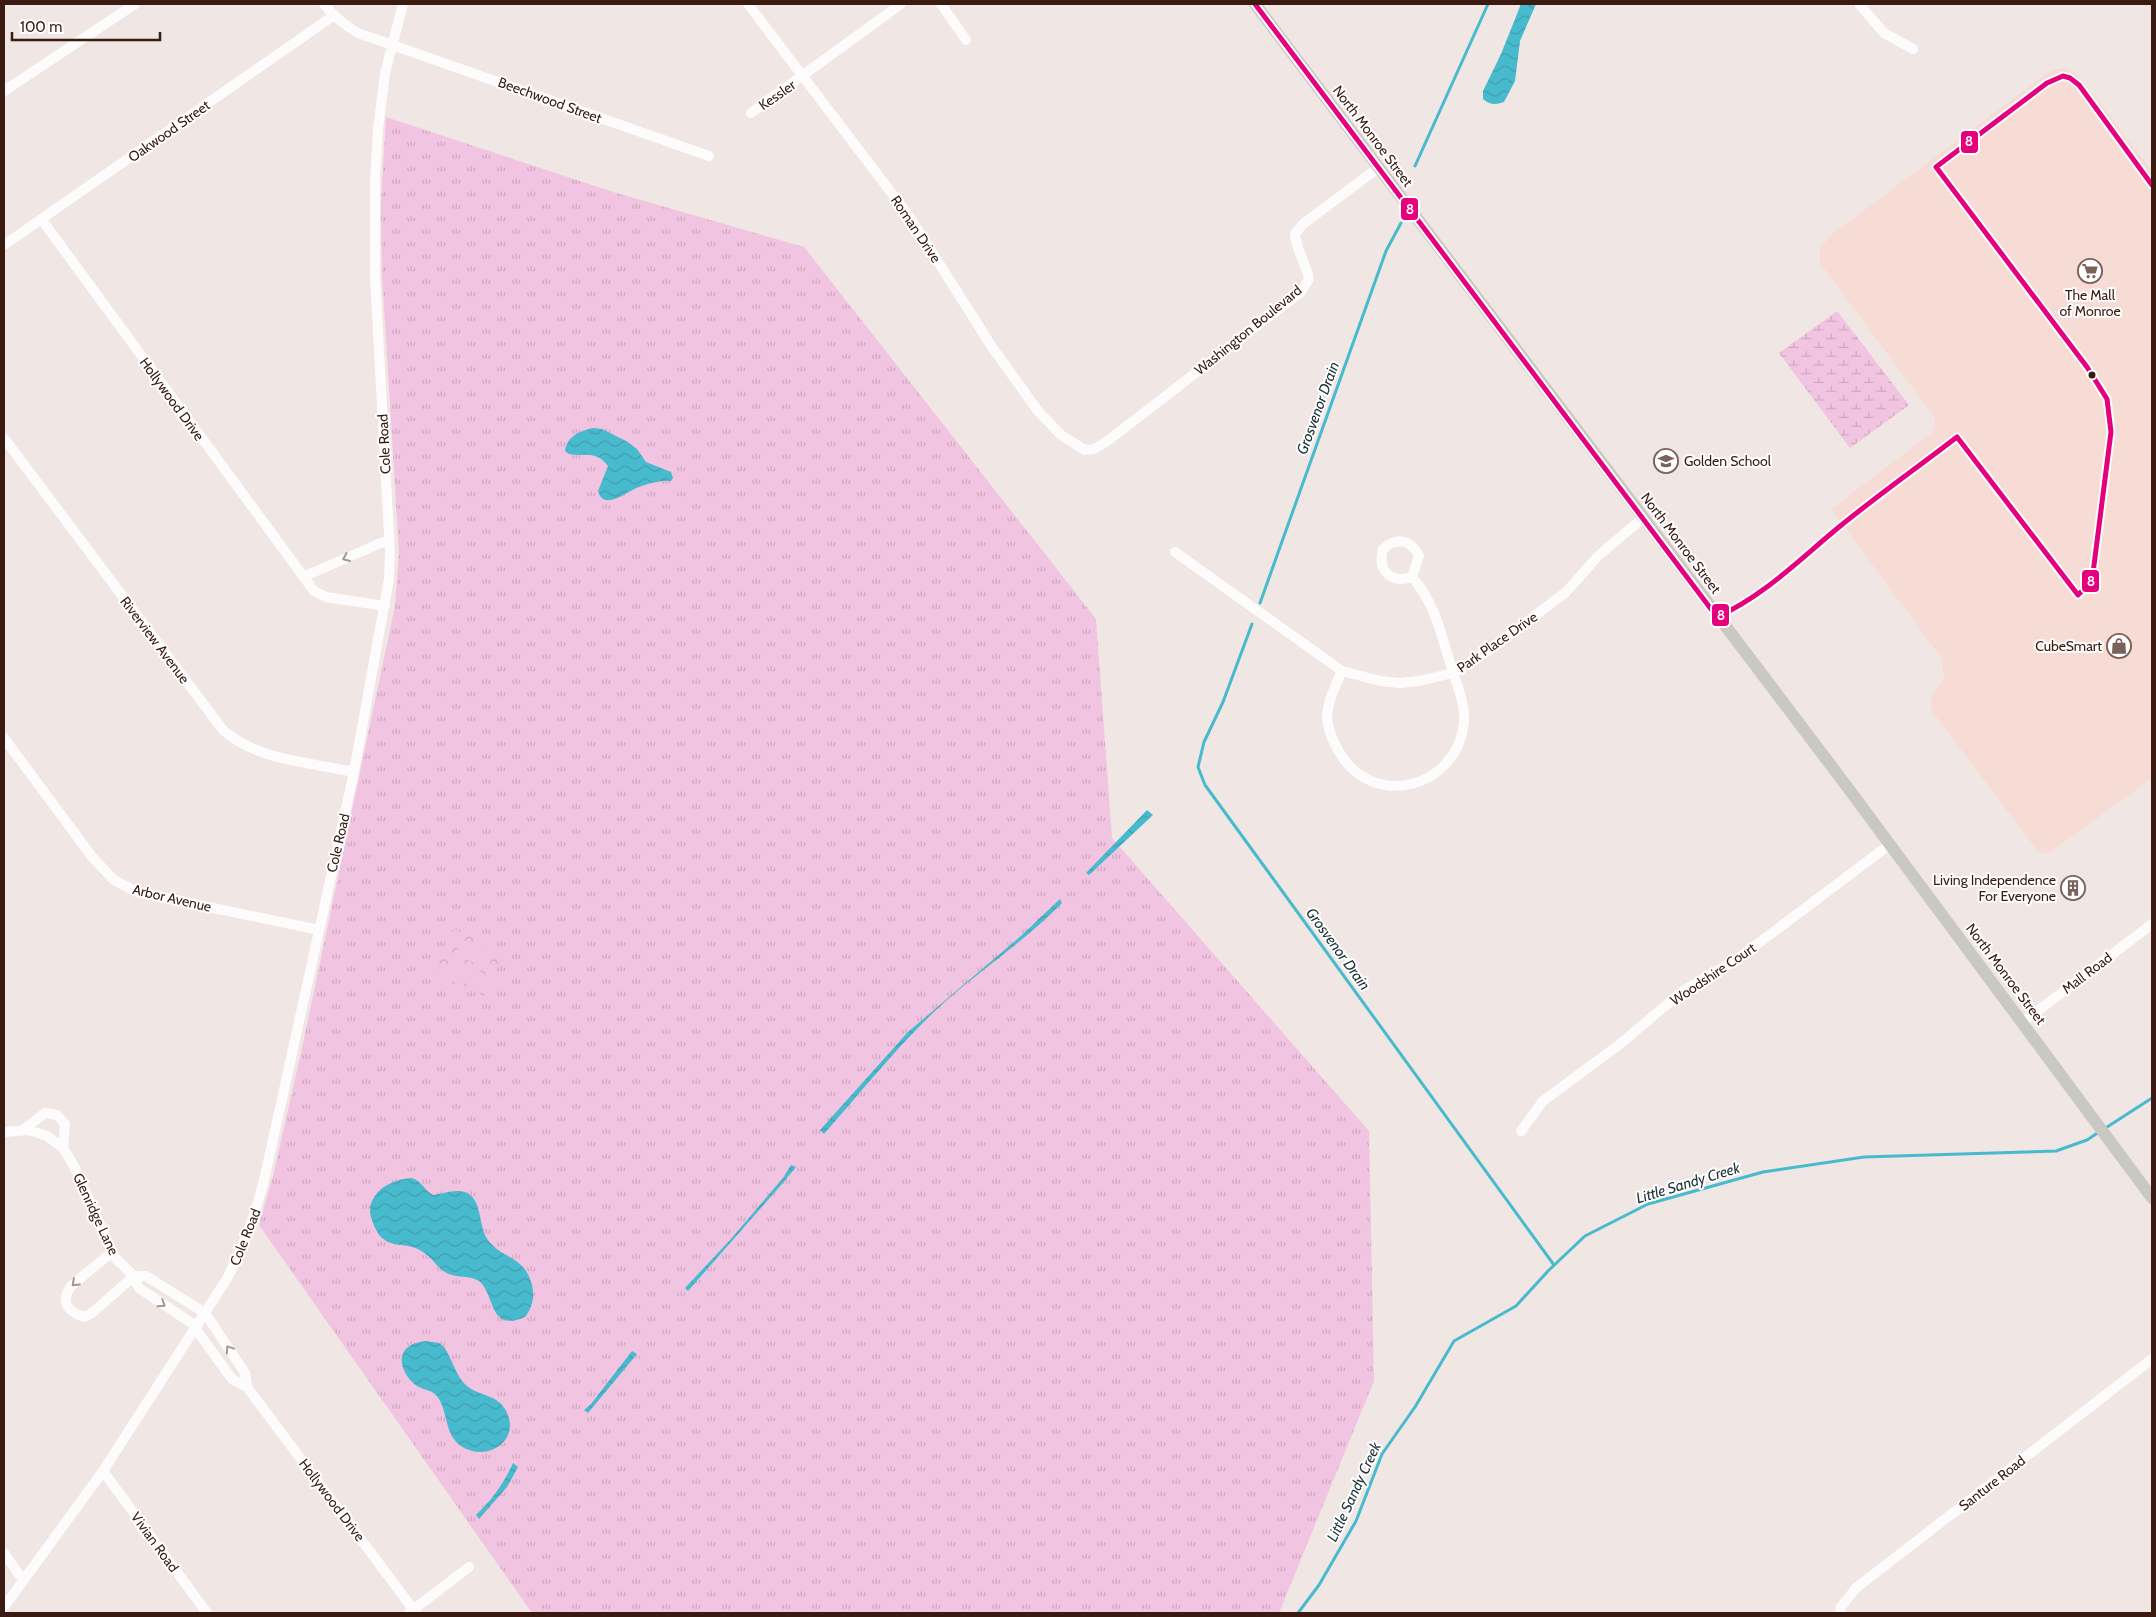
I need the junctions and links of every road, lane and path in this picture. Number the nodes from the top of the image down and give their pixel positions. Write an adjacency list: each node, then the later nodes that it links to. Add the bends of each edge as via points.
1 (135, 4): 14 (street)
2 (324, 4): 9 (street, Beechwood Street)
3 (403, 4): 11 (street, Cole Road)
4 (748, 4): 13 (street, Roman Drive)
5 (901, 4): 13 (street, Kessler)
6 (941, 4): 10 (street)
7 (1255, 4): 17 (main road, North Monroe Street)
8 (1859, 4): 12 (street, via 1884,33)
9 (333, 16): 11 (street, Beechwood Street, via 358,33); 18 (street, Oakwood Street)
10 (966, 40)
11 (392, 44): 16 (street, Beechwood Street); 23 (street, Cole Road, via 382,93 375,178 375,277)
12 (1913, 49)
13 (802, 77): 15 (street, Kessler); 21 (street, Roman Drive, via 909,216 992,347 1038,411 1061,435)
14 (4, 91)
15 (751, 113)
16 (709, 156)
17 (1378, 168): 21 (street, Washington Boulevard, via 1303,224 1295,234 1295,244 1309,279 1301,292 1106,442); 22 (main road, North Monroe Street)
18 (42, 220): 19 (street, Oakwood Street); 25 (street, Hollywood Drive)
19 (4, 245)
20 (4, 438): 31 (street, Riverview Avenue, via 223,730 257,751)
21 (1085, 450)
22 (1643, 518): 29 (street, Park Place Drive, via 1598,556 1566,592 1495,646); 32 (main road, North Monroe Street)
23 (390, 539): 25 (street, one-way to 25); 27 (street, Cole Road)
24 (1175, 552): 28 (street, Park Place Drive)
25 (303, 577): 27 (street, Hollywood Drive, via 314,591 326,597)
26 (1412, 577): 29 (street, via 1426,593 1434,610)
27 (385, 606): 31 (street, Cole Road)
28 (1342, 670): 29 (street, Park Place Drive, via 1400,683); 29 (street, via 1327,718 1332,740 1343,760 1361,776 1393,786 1410,786 1423,781 1450,759 1457,748 1465,720)
29 (1453, 673)
30 (4, 738): 34 (street, Arbor Avenue, via 93,858 119,884 137,892)
31 (354, 772): 34 (street, Cole Road)
32 (1889, 845): 35 (main road, North Monroe Street); 37 (street, Woodshire Court, via 1739,958 1684,990 1620,1044 1543,1101)
33 (2152, 924): 35 (street, Mall Road)
34 (320, 930): 43 (street, Cole Road, via 258,1206 240,1256)
35 (2022, 1022): 40 (main road, North Monroe Street)
36 (23, 1130): 38 (street, Glenridge Lane); 39 (street, Glenridge Lane, via 47,1136); 39 (street, via 45,1113 57,1115 65,1124)
37 (1521, 1131)
38 (4, 1132)
39 (63, 1148): 41 (street, Glenridge Lane)
40 (2152, 1198)
41 (112, 1252): 42 (street, Glenridge Lane); 42 (street, one-way to 42, via 71,1286 66,1293 68,1308 84,1317)
42 (134, 1276): 43 (street, Glenridge Lane, via 146,1276); 44 (street, Glenridge Lane, one-way to 44, via 139,1288)
43 (205, 1313): 44 (street, Cole Road); 46 (street, Hollywood Drive, one-way to 43, via 246,1373)
44 (196, 1327): 46 (street, Hollywood Drive, via 232,1379); 47 (street, Cole Road)
45 (2152, 1359): 54 (street, Santure Road, via 1856,1588)
46 (247, 1387): 52 (street, Hollywood Drive)
47 (102, 1470): 50 (street, Cole Road); 53 (street, Vivian Road)
48 (4, 1553): 50 (street)
49 (469, 1566): 52 (street)
50 (24, 1580): 51 (street, Cole Road)
51 (4, 1607)
52 (413, 1612)
53 (207, 1613)
54 (1840, 1613)

